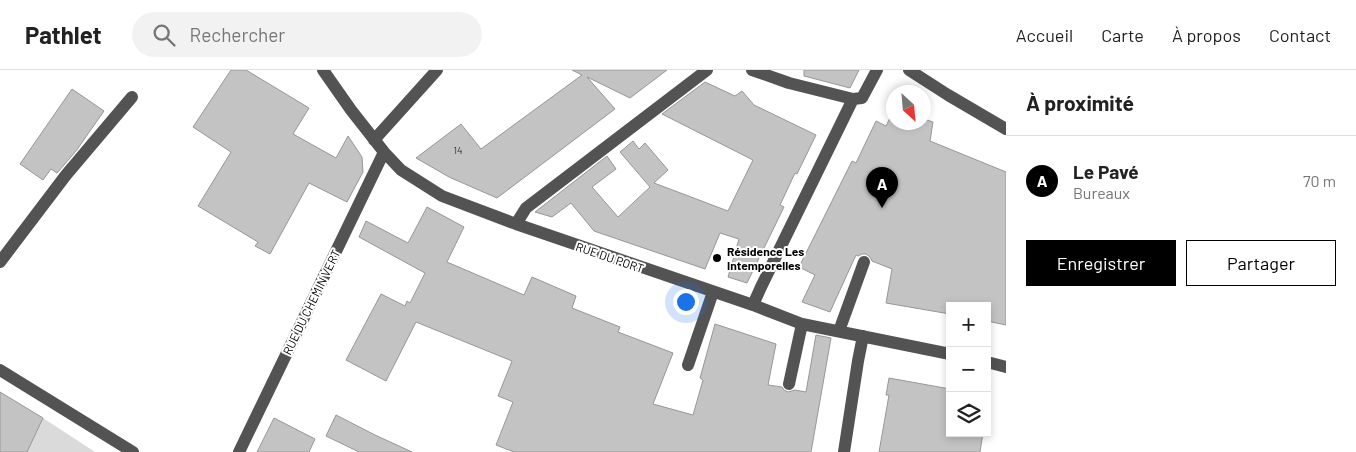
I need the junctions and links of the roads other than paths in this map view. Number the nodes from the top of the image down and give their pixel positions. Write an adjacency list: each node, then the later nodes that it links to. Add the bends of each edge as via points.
1 (323, 70): 10 (street, RUE DU PORT)
2 (437, 70): 10 (street)
3 (707, 70): 12 (street, via 526,208)
4 (752, 70): 8 (street)
5 (877, 70): 8 (street, via 862,98)
6 (909, 70): 9 (street)
7 (132, 97): 13 (street, via 66,175)
8 (853, 99): 16 (street)
9 (1006, 129)
10 (374, 140): 11 (street, RUE DU PORT)
11 (384, 152): 12 (street, RUE DU PORT, via 401,170 442,196); 27 (street, RUE DU CHEMIN VERT)
12 (516, 224): 15 (street, RUE DU PORT)
13 (0, 262)
14 (864, 262): 18 (street)
15 (713, 292): 16 (street, RUE DU PORT); 22 (street)
16 (753, 305): 17 (street, RUE DU PORT)
17 (802, 324): 18 (street, RUE DU PORT); 25 (street)
18 (839, 332): 19 (street, RUE DU PORT)
19 (863, 336): 20 (street, RUE DU PORT); 28 (street)
20 (946, 353)
21 (991, 363): 23 (street)
22 (688, 365)
23 (1006, 367)
24 (0, 370): 26 (street)
25 (790, 384)
26 (132, 452)
27 (239, 452)
28 (844, 452)

